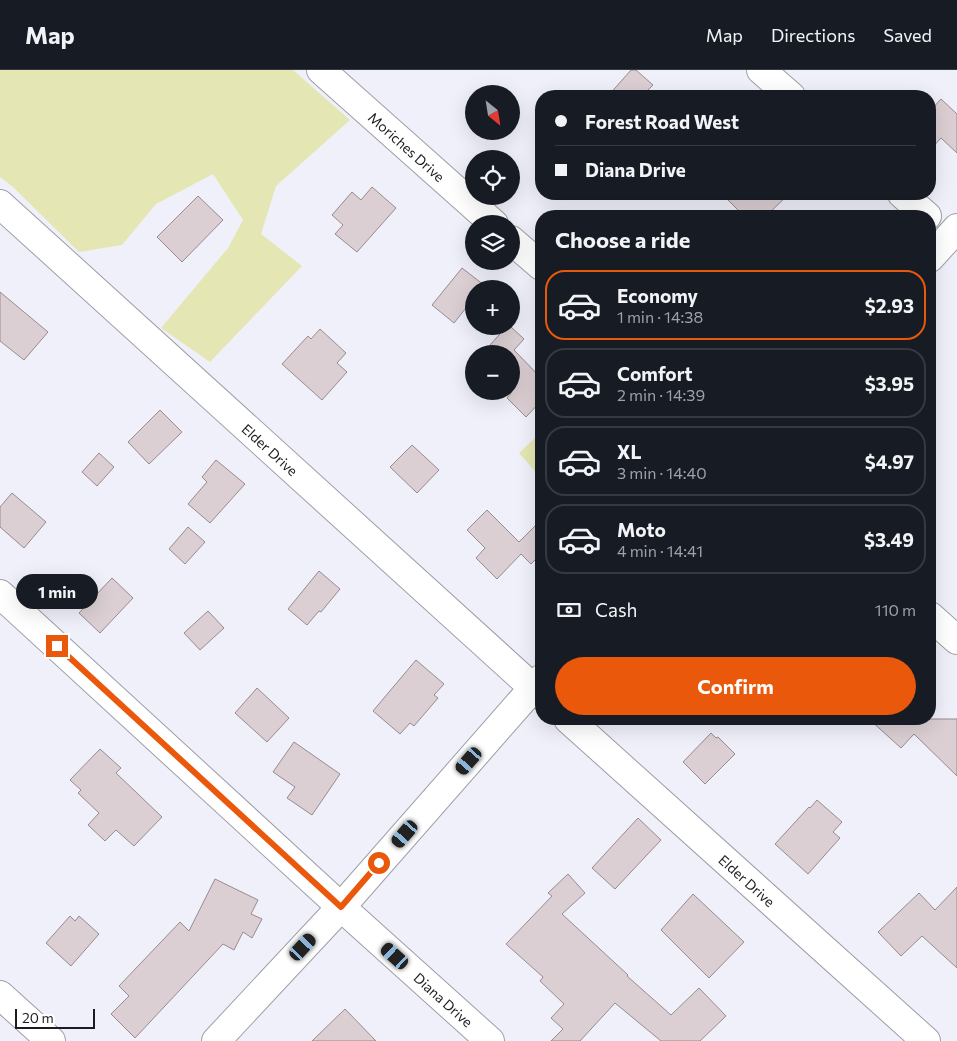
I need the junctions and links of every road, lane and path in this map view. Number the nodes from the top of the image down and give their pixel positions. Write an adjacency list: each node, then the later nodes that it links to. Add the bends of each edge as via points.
1 (321, 70): 7 (street, Moriches Drive)
2 (761, 70): 3 (street)
3 (784, 90)
4 (909, 200): 6 (street)
5 (0, 204): 15 (street, Elder Drive)
6 (920, 210)
7 (484, 215)
8 (946, 228): 9 (street)
9 (936, 247)
10 (520, 248): 11 (street)
11 (535, 261)
12 (0, 594): 18 (street, Diana Drive)
13 (936, 621): 14 (street)
14 (957, 640)
15 (535, 683)
16 (535, 691): 18 (street)
17 (575, 725): 23 (street, Elder Drive)
18 (341, 907): 21 (street); 22 (street, Diana Drive)
19 (0, 995): 20 (street)
20 (51, 1041)
21 (216, 1041)
22 (490, 1041)
23 (926, 1041)

